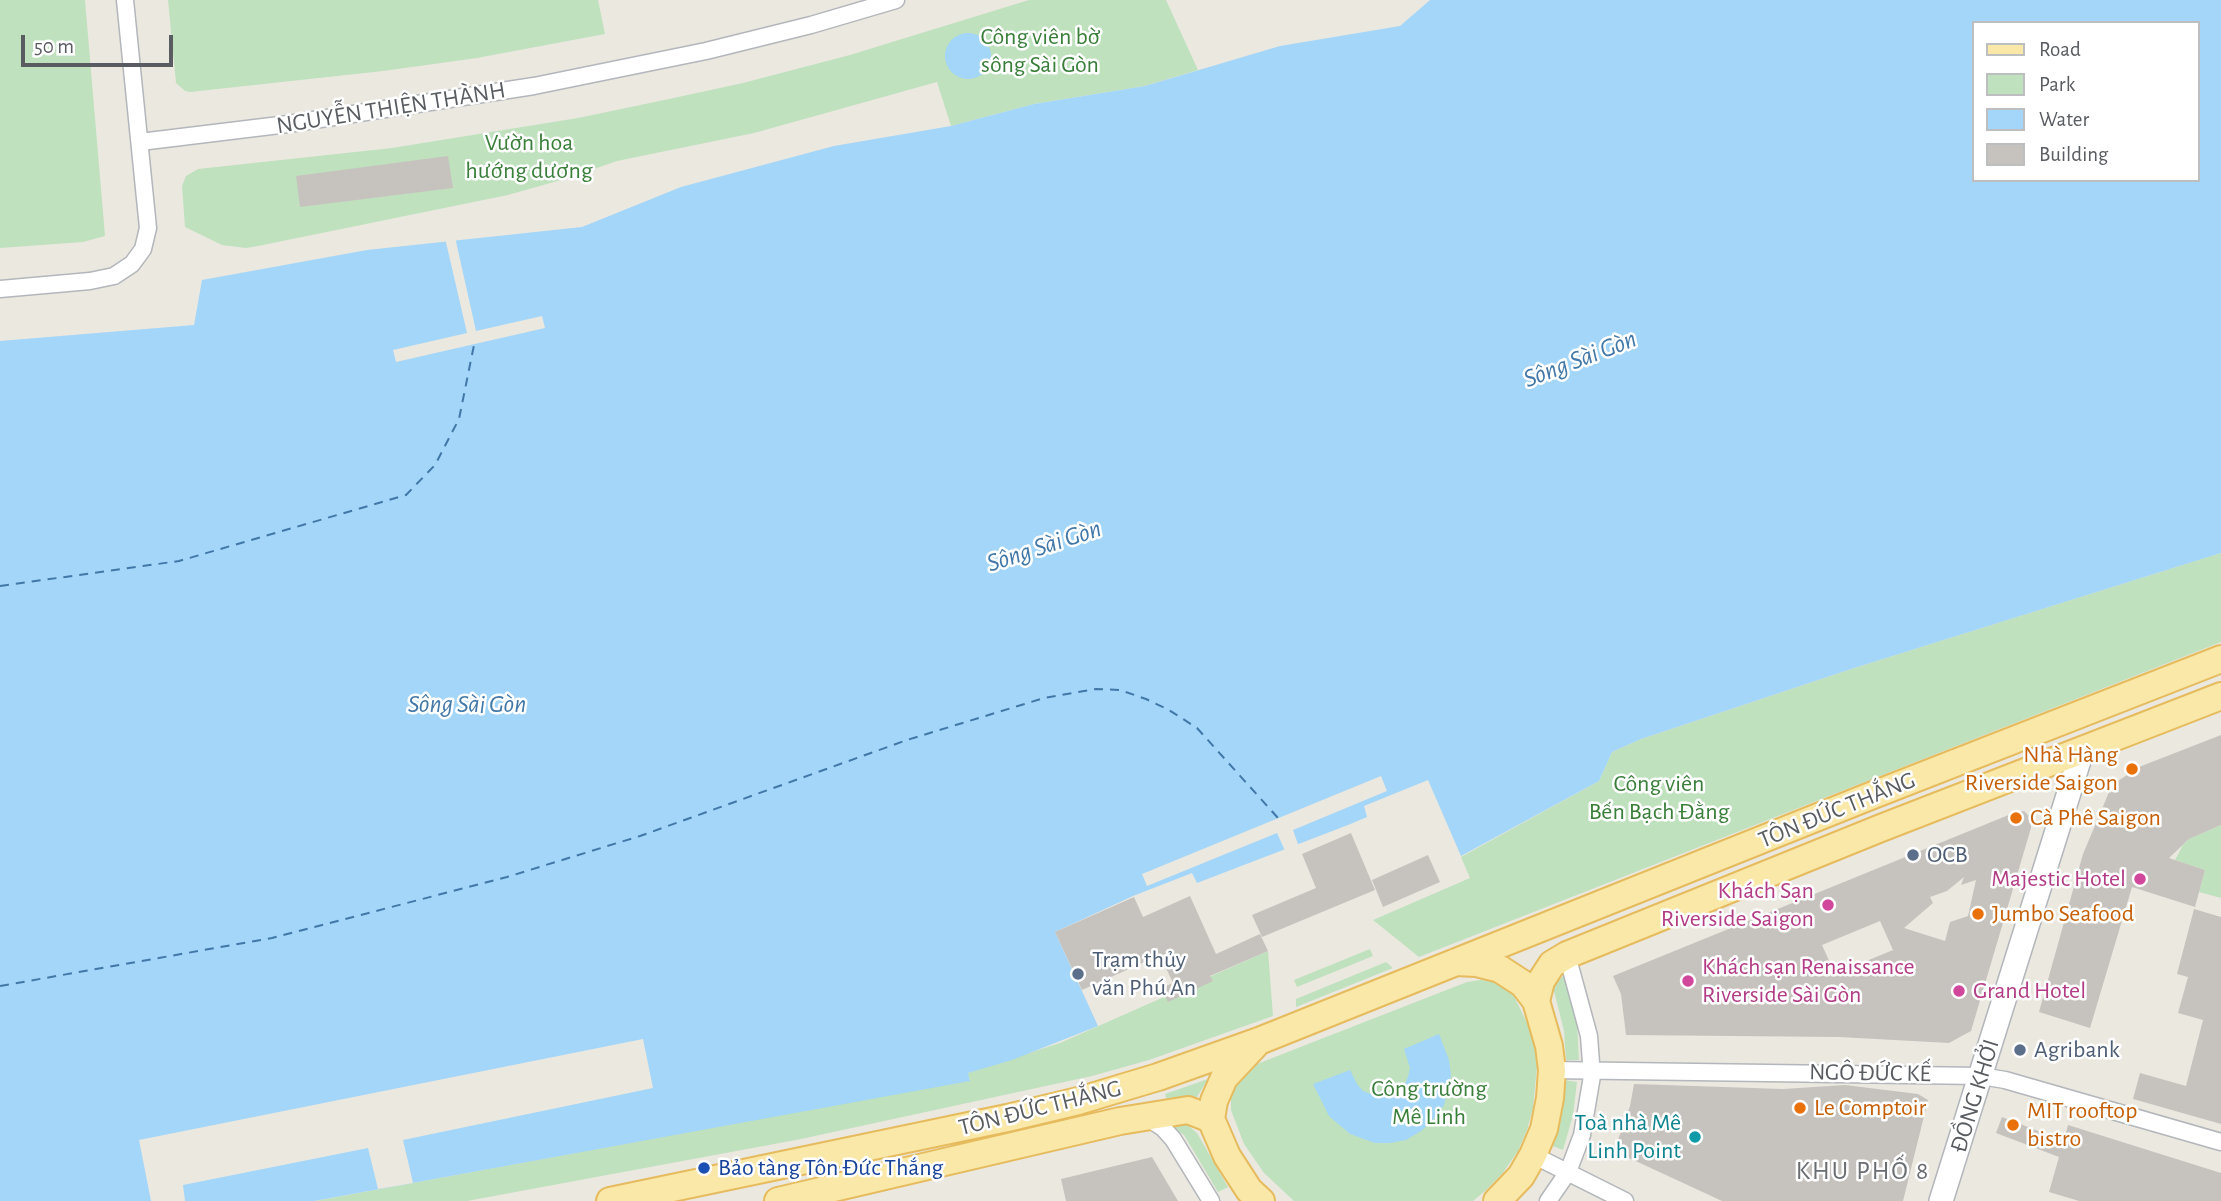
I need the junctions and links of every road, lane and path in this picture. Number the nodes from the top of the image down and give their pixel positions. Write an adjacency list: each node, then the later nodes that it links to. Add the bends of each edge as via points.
1 (125, 0): 3 (street)
2 (896, 0): 3 (street, NGUYỄN THIỆN THÀNH, via 706,51 534,86)
3 (140, 142): 4 (street, via 148,228 143,249 132,264 114,276)
4 (0, 289)
5 (2221, 659): 9 (main road, TÔN ÐỨC THẮNG)
6 (2221, 696): 7 (main road, TÔN ÐỨC THẮNG)
7 (2082, 751): 8 (main road, TÔN ÐỨC THẮNG); 14 (street, ÐỒNG KHỞI)
8 (1567, 955): 10 (main road, TÔN ÐỨC THẮNG, via 1552,964); 13 (street, via 1589,1035)
9 (1455, 962): 10 (main road, via 1500,969 1523,984); 11 (main road, TÔN ĐỨC THẮNG)
10 (1536, 1001): 12 (main road)
11 (1259, 1041): 16 (main road, via 1224,1078); 21 (main road, TÔN ĐỨC THẮNG, via 1078,1101)
12 (1552, 1070): 13 (street, NGÔ ÐỨC KẾ); 18 (main road, via 1546,1119)
13 (1592, 1070): 14 (street, NGÔ ÐỨC KẾ); 19 (street, via 1582,1135)
14 (1982, 1076): 17 (street, NGÔ ÐỨC KẾ); 27 (street, ÐỒNG KHỞI)
15 (1145, 1116): 16 (main road, TÔN ĐỨC THẮNG, via 1188,1111); 22 (main road, TÔN ĐỨC THẮNG); 23 (street, via 1173,1139)
16 (1211, 1119): 20 (main road)
17 (2221, 1142)
18 (1533, 1155): 19 (street); 24 (main road)
19 (1567, 1172): 25 (street); 26 (street)
20 (1249, 1197)
21 (610, 1201)
22 (778, 1201)
23 (1211, 1201)
24 (1497, 1201)
25 (1548, 1201)
26 (1625, 1201)
27 (1941, 1201)

